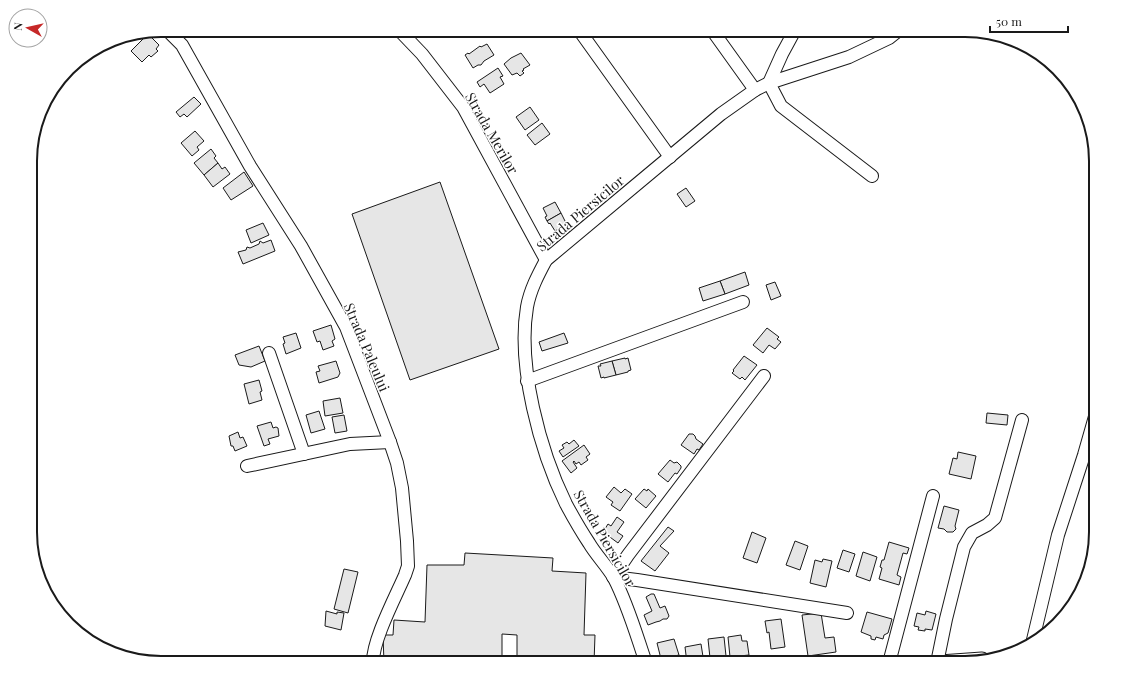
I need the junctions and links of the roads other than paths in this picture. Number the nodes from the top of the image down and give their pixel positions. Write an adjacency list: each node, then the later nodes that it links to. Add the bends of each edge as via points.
1 (174, 37): 18 (street, Strada Paleului, via 182,45 250,166 302,246 346,327)
2 (406, 37): 11 (street, Strada Merilor, via 463,107)
3 (584, 37): 9 (street)
4 (717, 37): 8 (street)
5 (792, 37): 7 (street)
6 (890, 37): 7 (street, Strada Piersicilor, via 849,56)
7 (769, 83): 8 (street, Strada Piersicilor); 10 (street, via 780,106)
8 (755, 90): 9 (street, Strada Piersicilor, via 721,114)
9 (670, 157): 11 (street, Strada Piersicilor)
10 (872, 176)
11 (546, 260): 15 (street, Strada Piersicilor, via 534,284 527,307 524,340)
12 (743, 302): 15 (street)
13 (269, 353): 19 (street)
14 (764, 376): 22 (street)
15 (527, 381): 22 (street, Strada Piersicilor, via 545,450 566,503 589,543)
16 (1022, 420): 28 (street, via 995,518 972,533 964,547)
17 (1089, 438): 24 (street, via 1058,536)
18 (390, 442): 19 (street, via 350,444); 25 (street, Strada Paleului, via 402,488 408,566 381,629)
19 (304, 454): 20 (street)
20 (247, 466)
21 (933, 496): 27 (street)
22 (613, 577): 23 (street); 26 (street, Strada Piersicilor)
23 (847, 613)
24 (1034, 634)
25 (374, 656)
26 (644, 656)
27 (891, 656)
28 (939, 656)

